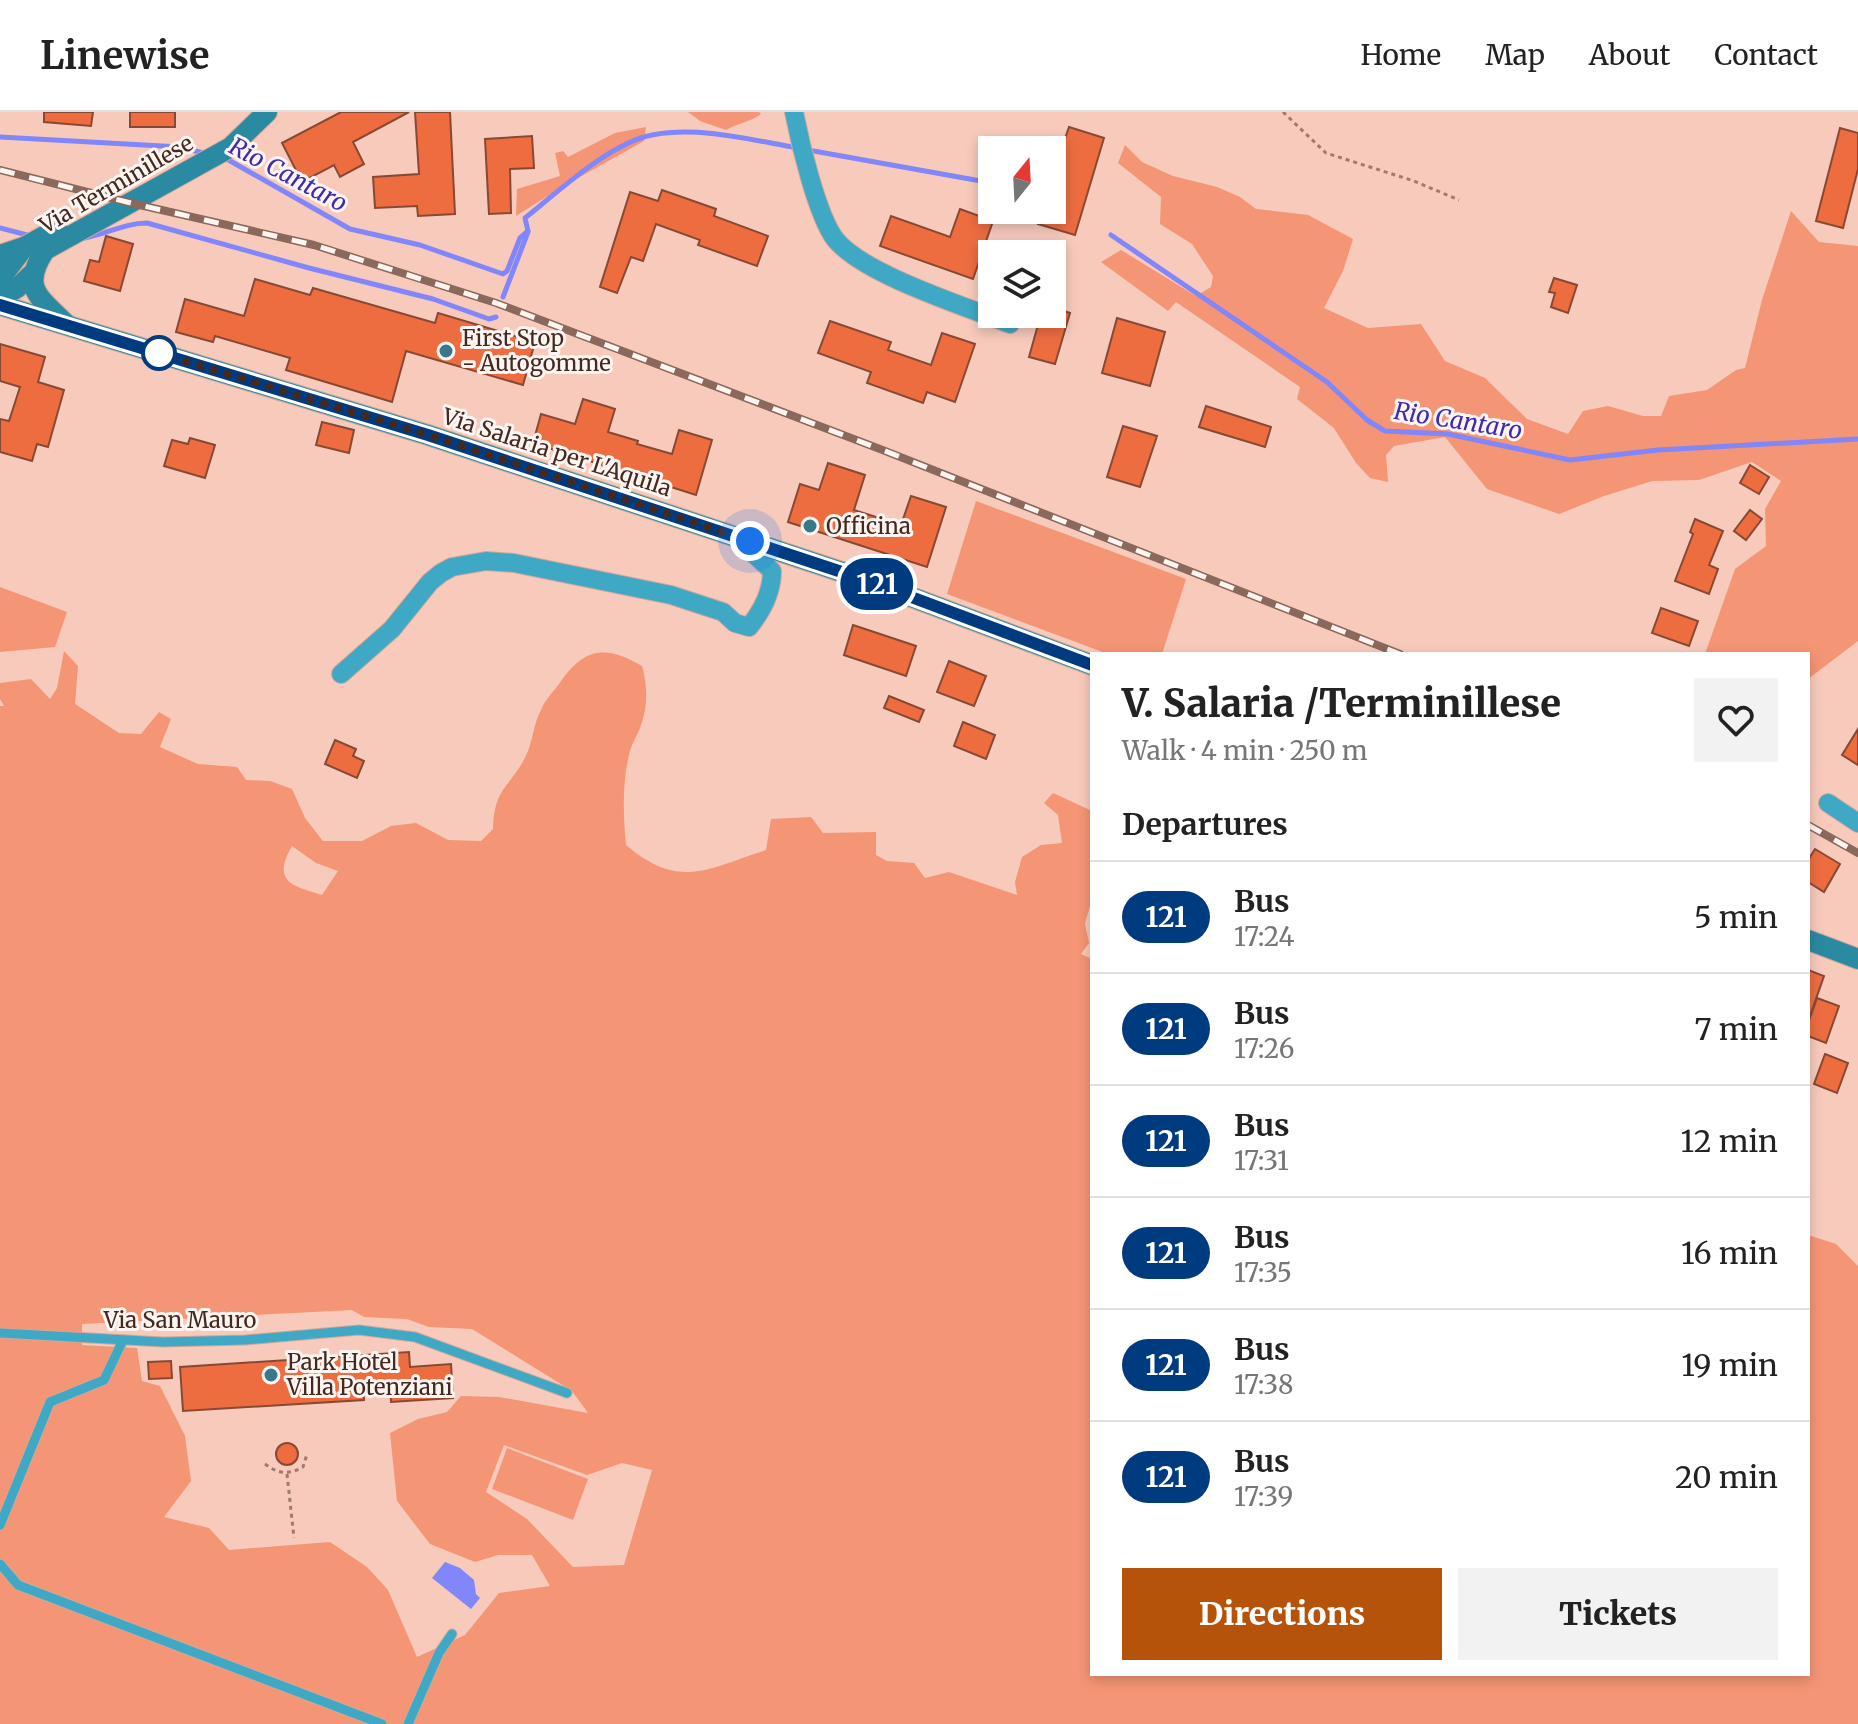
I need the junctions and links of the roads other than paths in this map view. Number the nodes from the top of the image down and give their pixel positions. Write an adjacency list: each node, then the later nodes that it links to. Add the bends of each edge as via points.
1 (267, 112): 3 (main road, Via Terminillese)
2 (794, 116): 10 (street, via 836,240 879,271)
3 (194, 160): 4 (main road, Via Terminillese); 4 (main road, Via Terminillese, via 78,231)
4 (41, 241): 5 (main road); 6 (main road, Via Terminillese, via 45,250); 7 (main road)
5 (0, 255)
6 (32, 274): 8 (main road, Via Terminillese); 11 (main road, via 40,297)
7 (0, 279)
8 (0, 298)
9 (0, 305): 11 (main road, Via Salaria per L'Aquila)
10 (978, 311)
11 (69, 327): 12 (main road, Via Salaria per L'Aquila, via 428,435)
12 (750, 541): 13 (main road, Via Salaria per L'Aquila); 14 (street, via 755,555 772,571 770,590 749,627 723,612 671,595 486,561 441,573 392,629)
13 (1090, 664)
14 (341, 674)
15 (1828, 803): 16 (street)
16 (1858, 823)
17 (1810, 941): 18 (main road)
18 (1858, 959)
19 (0, 1333): 20 (lane, Via San Mauro)
20 (123, 1340): 21 (lane, Via San Mauro, via 245,1340 359,1330 415,1337); 22 (lane, via 104,1380 50,1402)
21 (567, 1393)
22 (0, 1525)
23 (0, 1564): 25 (lane, via 18,1585)
24 (452, 1634): 26 (lane)
25 (382, 1724)
26 (408, 1724)

